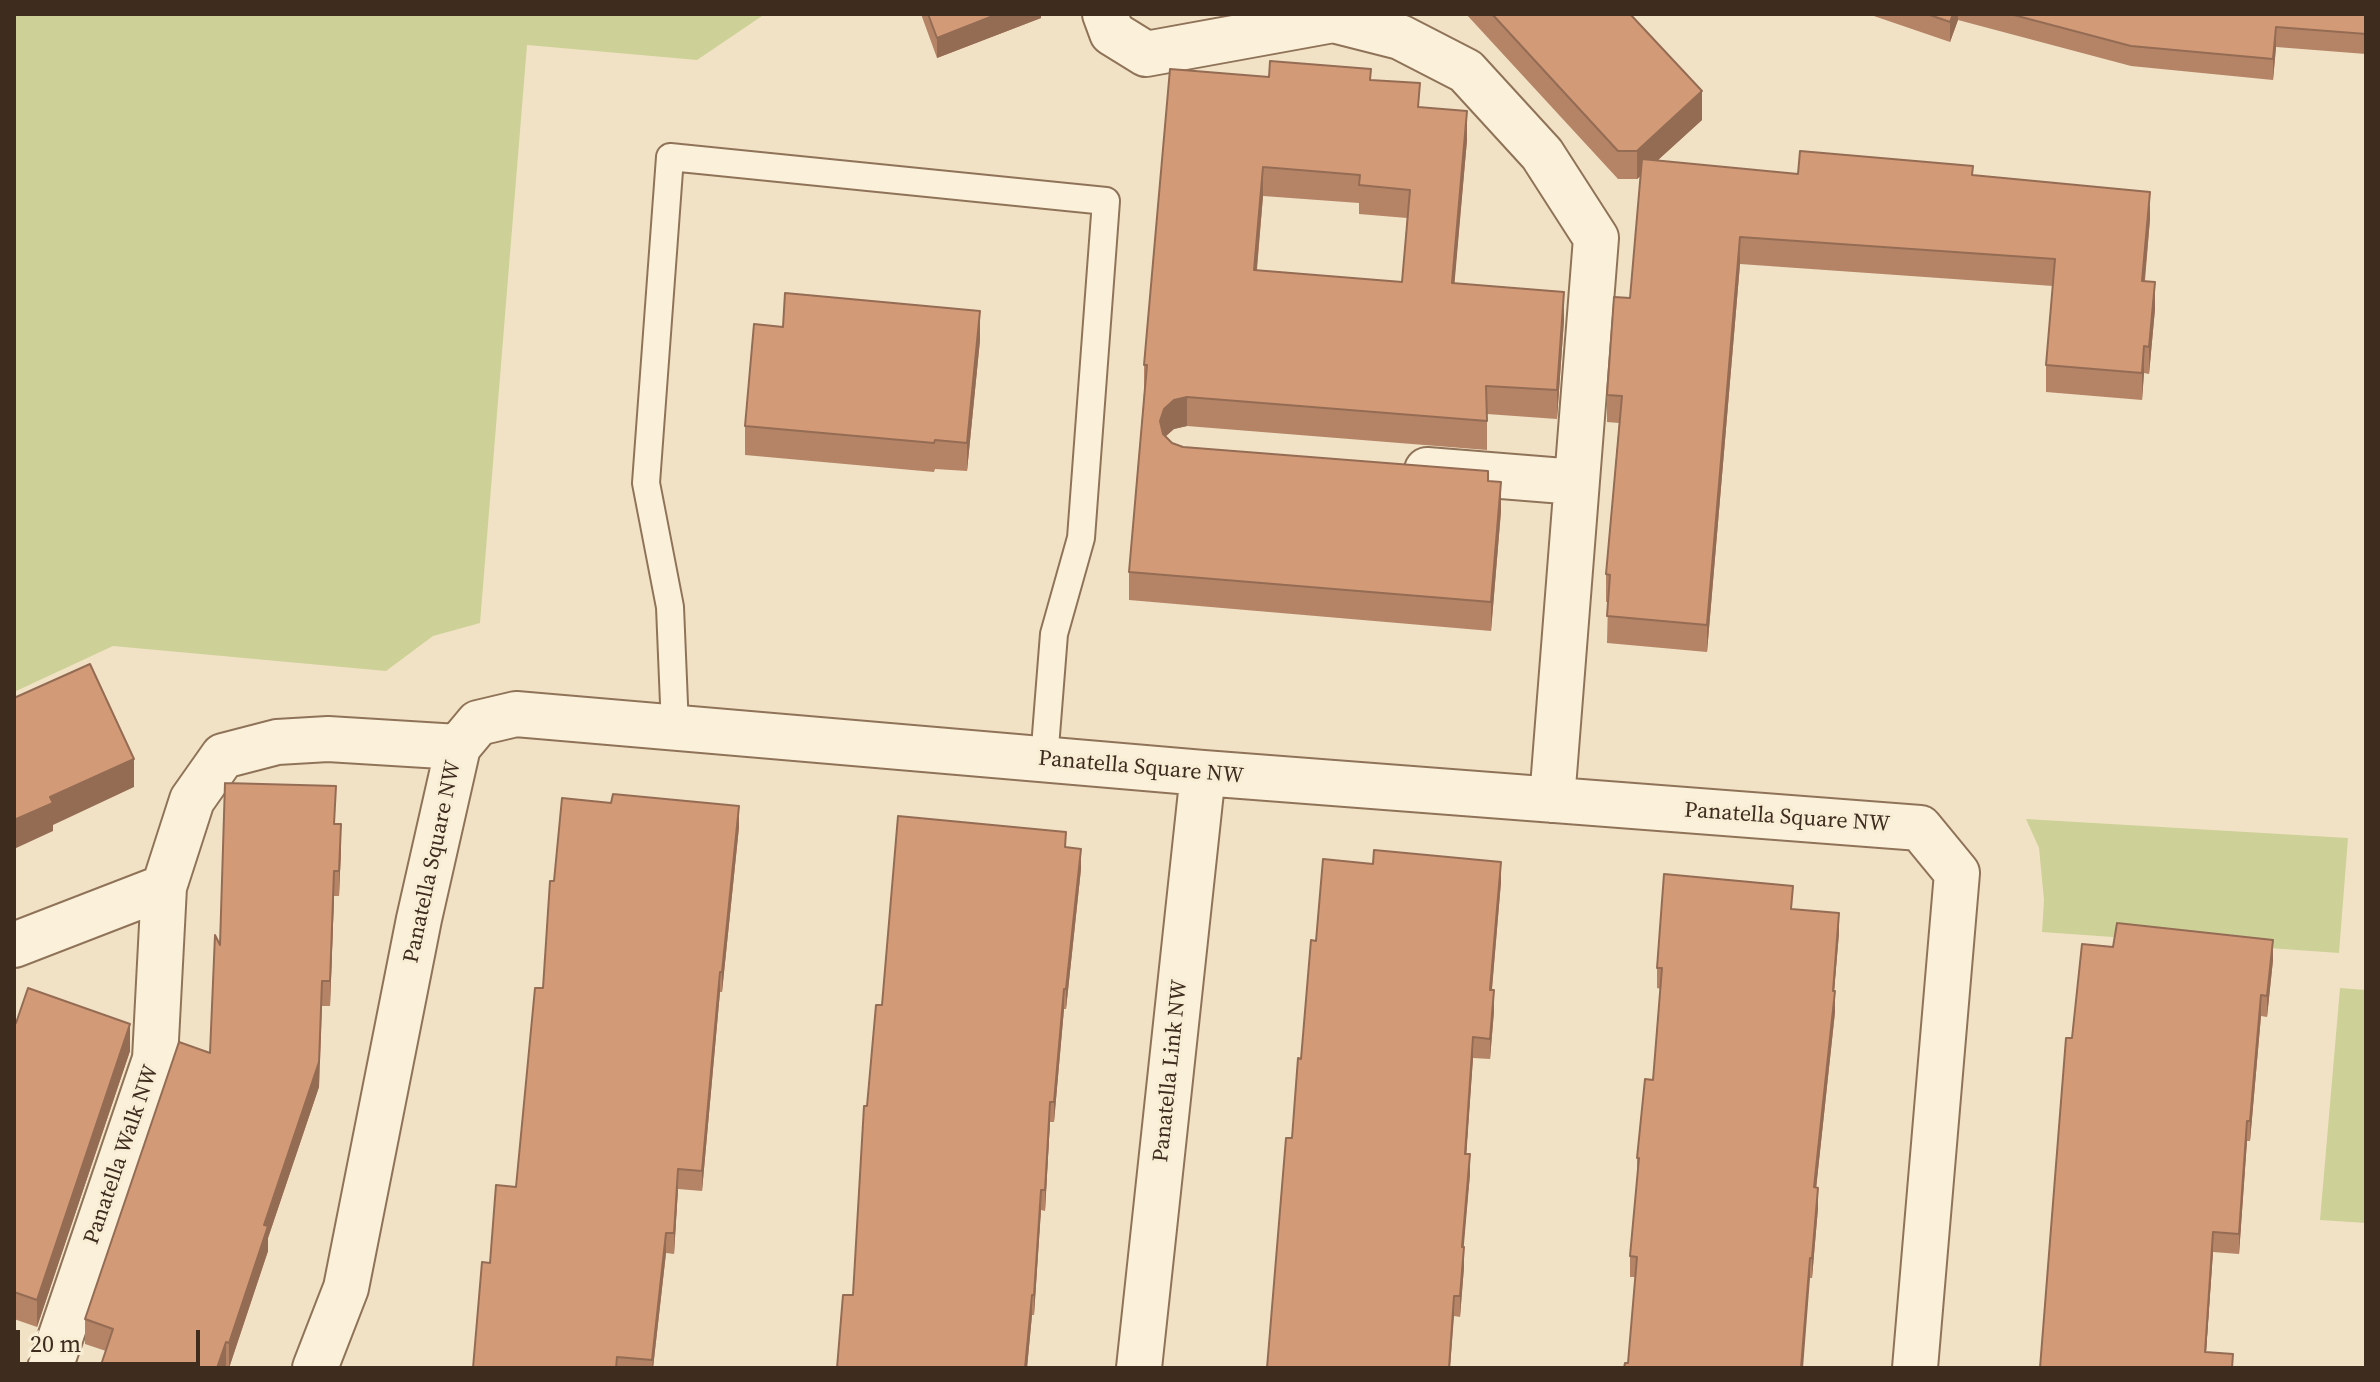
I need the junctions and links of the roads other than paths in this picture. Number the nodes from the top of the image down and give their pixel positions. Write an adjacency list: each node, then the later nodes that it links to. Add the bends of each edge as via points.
1 (1105, 14): 3 (street, via 1112,33 1146,54 1333,20 1400,37 1466,71 1542,154 1596,238)
2 (1389, 467): 3 (street)
3 (1576, 482): 8 (street)
4 (675, 728): 5 (street, Panatella Square NW, via 516,714 478,723); 6 (street, Panatella Square NW); 6 (lane, via 670,607 646,483 670,157 1106,201 1081,538 1054,634)
5 (458, 747): 9 (street, Panatella Walk NW, via 328,739 277,742 223,756 192,800); 12 (street, Panatella Square NW, via 346,1288)
6 (1044, 760): 7 (street, Panatella Square NW)
7 (1203, 773): 8 (street, Panatella Square NW); 13 (street, Panatella Link NW)
8 (1552, 800): 14 (street, Panatella Square NW, via 1920,828 1957,873)
9 (164, 887): 10 (street); 11 (street, Panatella Walk NW, via 155,1059)
10 (14, 945)
11 (50, 1368)
12 (315, 1368)
13 (1139, 1368)
14 (1915, 1368)

